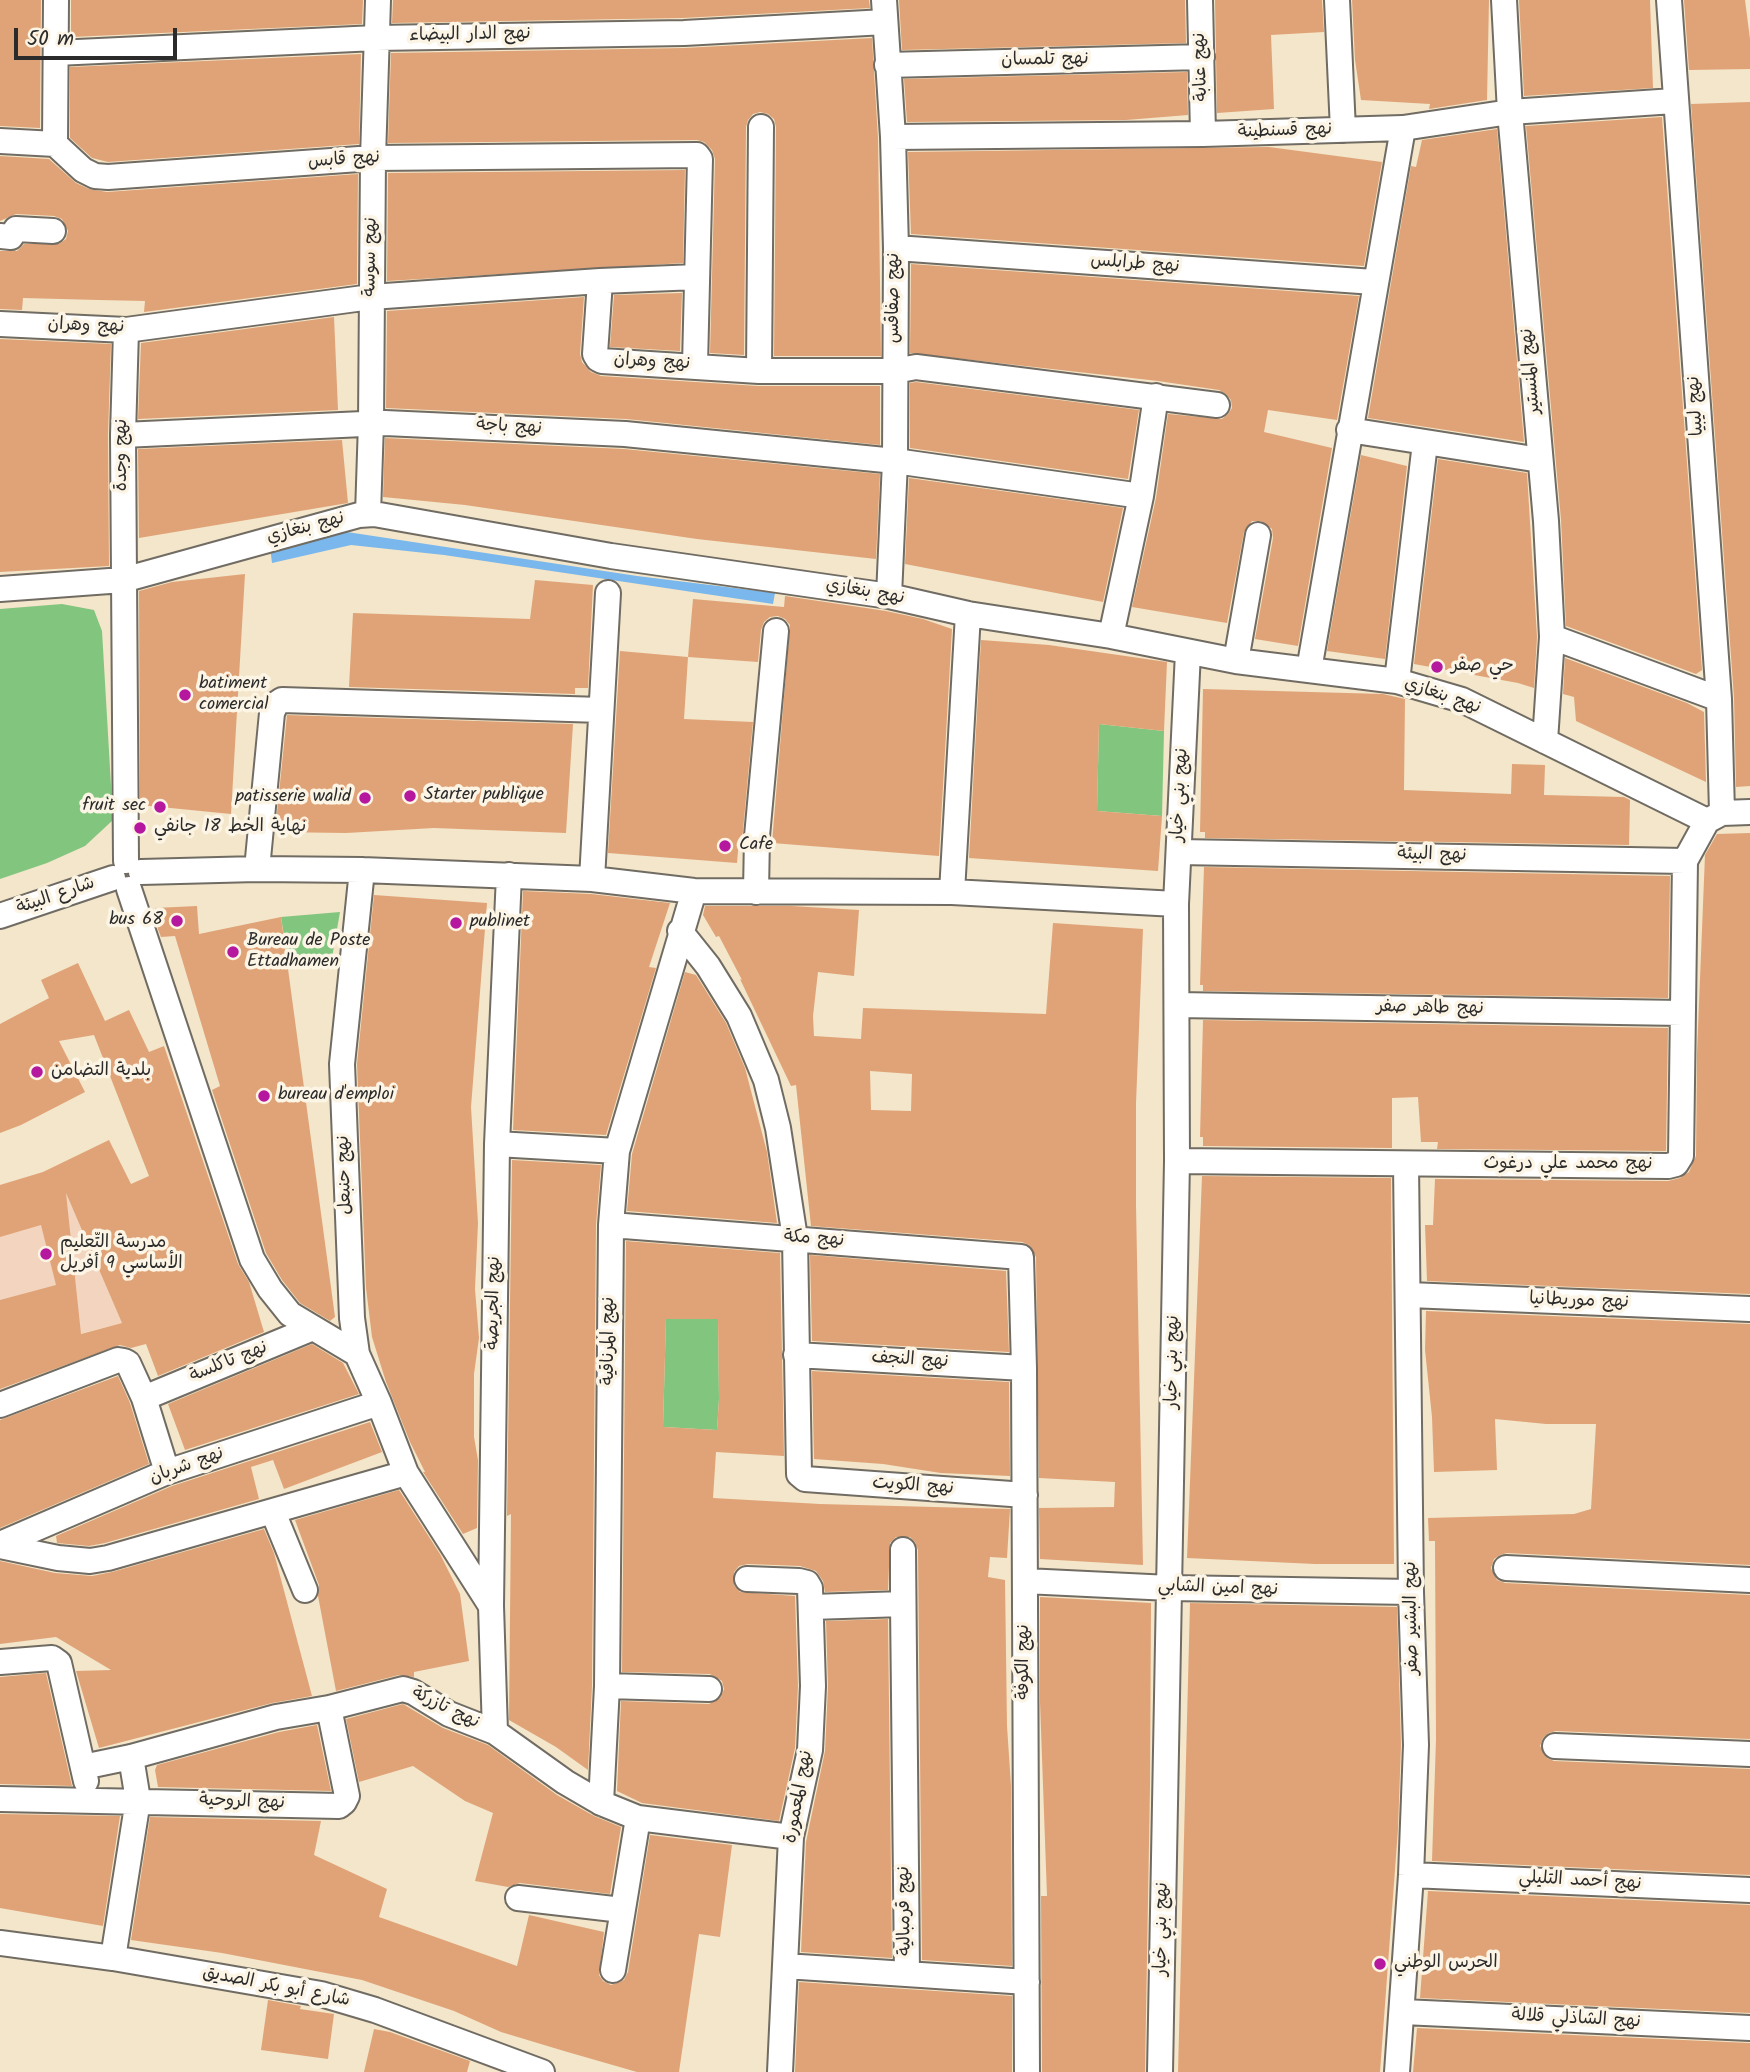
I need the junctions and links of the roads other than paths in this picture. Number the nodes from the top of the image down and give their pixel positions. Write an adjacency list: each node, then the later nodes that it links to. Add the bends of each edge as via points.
1 (56, 0): 9 (street)
2 (378, 0): 8 (street, نهج سوسة)
3 (1200, 0): 10 (street, نهج عنابة)
4 (1337, 0): 16 (street)
5 (1504, 0): 13 (street, نهج المنستير)
6 (1669, 0): 12 (street, نهج ليبيا)
7 (884, 11): 8 (street, نهج الدار البيضاء, via 684,33); 11 (street, نهج صفاقس)
8 (376, 38): 9 (street, نهج الدار البيضاء); 21 (street, نهج سوسة)
9 (56, 53): 20 (street)
10 (1202, 57): 11 (street, نهج تلمسان); 17 (street, نهج عنابة)
11 (887, 65): 18 (street, نهج صفاقس)
12 (1674, 101): 13 (street, نهج قسنطينة); 57 (street, نهج ليبيا)
13 (1510, 112): 15 (street, نهج قسنطينة); 40 (street, نهج المنستير)
14 (761, 127): 32 (street)
15 (1403, 128): 16 (street, نهج قسنطينة); 27 (street)
16 (1343, 130): 17 (street, نهج قسنطينة)
17 (1203, 134): 18 (street, نهج قسنطينة)
18 (893, 137): 24 (street, نهج صفاقس)
19 (0, 141): 20 (street)
20 (55, 144): 21 (street, نهج قابس, via 83,170 107,177)
21 (373, 158): 25 (street, نهج قابس, via 699,156); 28 (street, نهج سوسة)
22 (53, 232): 23 (street, via 16,229 12,236)
23 (0, 236)
24 (896, 248): 27 (street, نهج طرابلس); 33 (street, نهج صفاقس)
25 (697, 277): 26 (street); 31 (street)
26 (600, 281): 28 (street, نهج وهران); 31 (street, نهج وهران, via 598,359)
27 (1374, 282): 37 (street)
28 (371, 297): 30 (street, نهج وهران); 36 (street, نهج سوسة)
29 (0, 324): 30 (street, نهج وهران)
30 (126, 330): 38 (street, نهج وجدة)
31 (695, 365): 32 (street, نهج وهران)
32 (759, 371): 33 (street, نهج وهران)
33 (895, 371): 34 (street, نهج وهران, via 916,367); 41 (street, نهج صفاقس)
34 (1156, 396): 35 (street, نهج وهران); 42 (street)
35 (1217, 405)
36 (371, 423): 38 (street, نهج باجة); 41 (street, نهج باجة, via 625,433); 43 (street, نهج سوسة)
37 (1349, 430): 39 (street); 55 (street)
38 (123, 435): 45 (street, نهج وجدة)
39 (1425, 443): 40 (street); 56 (street)
40 (1540, 460): 52 (street, نهج المنستير)
41 (895, 461): 42 (street, نهج باجة); 48 (street, نهج صفاقس)
42 (1141, 496): 51 (street)
43 (368, 514): 45 (street, نهج بنغازي); 48 (street, نهج بنغازي)
44 (1258, 535): 54 (street)
45 (123, 580): 46 (street, نهج بنغازي); 66 (street, نهج وجدة)
46 (0, 590)
47 (608, 593): 58 (street)
48 (889, 597): 49 (street, نهج بنغازي)
49 (968, 614): 51 (street, نهج بنغازي); 71 (street)
50 (776, 631): 70 (street)
51 (1111, 636): 53 (street, نهج بنغازي)
52 (1552, 637): 57 (street); 59 (street, نهج المنستير)
53 (1188, 652): 54 (street, نهج بنغازي); 62 (street, نهج بني خيار)
54 (1236, 661): 55 (street, نهج بنغازي)
55 (1309, 670): 56 (street, نهج بنغازي)
56 (1397, 681): 59 (street, نهج بنغازي, via 1462,700)
57 (1719, 699): 61 (street, نهج ليبيا)
58 (601, 710): 64 (street, via 282,700 272,713); 68 (street)
59 (1545, 741): 61 (street, نهج بنغازي)
60 (1750, 812): 61 (street, نهج بنغازي)
61 (1714, 817): 63 (street, نهج محمد علي درغوث)
62 (1179, 852): 63 (street, نهج البيئة); 72 (street, نهج بني خيار)
63 (1685, 861): 76 (street, نهج محمد علي درغوث)
64 (257, 869): 65 (street, شارع البيئة); 66 (street, شارع البيئة)
65 (362, 870): 67 (street, شارع البيئة); 87 (street, نهج حنبعل, via 342,1064)
66 (127, 875): 73 (street, شارع البيئة); 86 (street, نهج وجدة, via 252,1259 290,1314)
67 (509, 875): 68 (street, شارع البيئة); 77 (street, نهج الجريصة)
68 (592, 879): 69 (street, شارع البيئة)
69 (694, 891): 70 (street, شارع البيئة); 74 (street, نهج المرناقية)
70 (756, 892): 71 (street, شارع البيئة)
71 (952, 892): 72 (street, شارع البيئة)
72 (1176, 904): 75 (street, نهج بني خيار)
73 (0, 916)
74 (680, 931): 78 (street, نهج المرناقية); 82 (street, via 739,1016 766,1080)
75 (1177, 1005): 76 (street, نهج طاهر صفر); 79 (street, نهج بني خيار)
76 (1682, 1013): 80 (street, نهج محمد علي درغوث, via 1681,1156 1676,1164)
77 (497, 1144): 78 (street); 106 (street, نهج الجريصة)
78 (617, 1151): 81 (street, نهج المرناقية)
79 (1177, 1161): 80 (street, نهج محمد علي درغوث); 102 (street, نهج بني خيار)
80 (1406, 1164): 84 (street, نهج البشير صفر)
81 (611, 1225): 82 (street, نهج مكة); 109 (street, نهج المرناقية)
82 (795, 1238): 83 (street, نهج مكة); 88 (street)
83 (1017, 1256): 89 (street, نهج الكوفة, via 1023,1263)
84 (1409, 1295): 85 (street, نهج موريطانيا); 104 (street, نهج البشير صفر)
85 (1750, 1310)
86 (313, 1328): 87 (street, نهج وجدة); 90 (street, نهج تاكلسة)
87 (357, 1354): 91 (street, نهج حنبعل)
88 (796, 1355): 89 (street, نهج النجف); 95 (street, نهج الكويت, via 802,1478)
89 (1024, 1368): 95 (street, نهج الكوفة)
90 (144, 1398): 92 (street, via 128,1363 118,1360); 93 (street)
91 (379, 1402): 93 (street, نهج شربان); 94 (street, نهج حنبعل)
92 (0, 1405)
93 (167, 1472): 97 (street, نهج شربان)
94 (406, 1473): 96 (street); 106 (street, نهج حنبعل)
95 (1025, 1495): 101 (street, نهج الكوفة)
96 (273, 1512): 97 (street, via 90,1561); 103 (street)
97 (0, 1545)
98 (1506, 1568): 100 (street)
99 (747, 1579): 107 (street, نهج المعمورة, via 807,1583)
100 (1750, 1580)
101 (1025, 1581): 102 (street, نهج امين الشابي); 133 (street, نهج الكوفة)
102 (1170, 1588): 104 (street, نهج امين الشابي); 139 (street, نهج بني خيار)
103 (305, 1590)
104 (1411, 1592): 123 (street, نهج البشير صفر, via 1416,1745)
105 (903, 1604): 107 (street); 127 (street, نهج قرمبالية); 127 (street, نهج قرمبالية, via 903,1550)
106 (491, 1606): 112 (street, نهج الجريصة)
107 (811, 1607): 122 (street, نهج المعمورة, via 810,1749)
108 (0, 1662): 116 (street, via 56,1659)
109 (607, 1686): 110 (street); 120 (street, نهج المرناقية)
110 (709, 1689)
111 (329, 1707): 112 (street, نهج تازركة, via 408,1690 443,1711); 115 (street, نهج تازركة); 119 (street, نهج الروحية, via 347,1796 339,1806)
112 (495, 1732): 120 (street, نهج تازركة)
113 (1555, 1746): 114 (street)
114 (1750, 1754)
115 (131, 1757): 116 (street, نهج تازركة); 119 (street)
116 (83, 1767): 118 (street)
117 (0, 1799): 118 (street, نهج الروحية)
118 (91, 1799): 119 (street, نهج الروحية)
119 (138, 1800): 129 (street)
120 (601, 1803): 121 (street, نهج تازركة)
121 (638, 1818): 122 (street, نهج تازركة); 126 (street)
122 (791, 1838): 130 (street, نهج المعمورة)
123 (1411, 1875): 124 (street, نهج أحمد التليلي); 134 (street, نهج البشير صفر)
124 (1750, 1890)
125 (518, 1898): 126 (street)
126 (622, 1910): 131 (street)
127 (906, 1933): 132 (street, نهج قرمبالية)
128 (0, 1943): 129 (street, شارع أبو بكر الصديق)
129 (113, 1958): 136 (street, شارع أبو بكر الصديق, via 338,1998)
130 (785, 1966): 132 (street); 137 (street, نهج المعمورة)
131 (613, 1970)
132 (907, 1974): 133 (street)
133 (1027, 1982): 138 (street, نهج الكوفة)
134 (1403, 2012): 135 (street, نهج الشاذلي قلالة); 140 (street, نهج البشير صفر)
135 (1750, 2028)
136 (542, 2072)
137 (780, 2072)
138 (1027, 2072)
139 (1160, 2072)
140 (1397, 2072)

